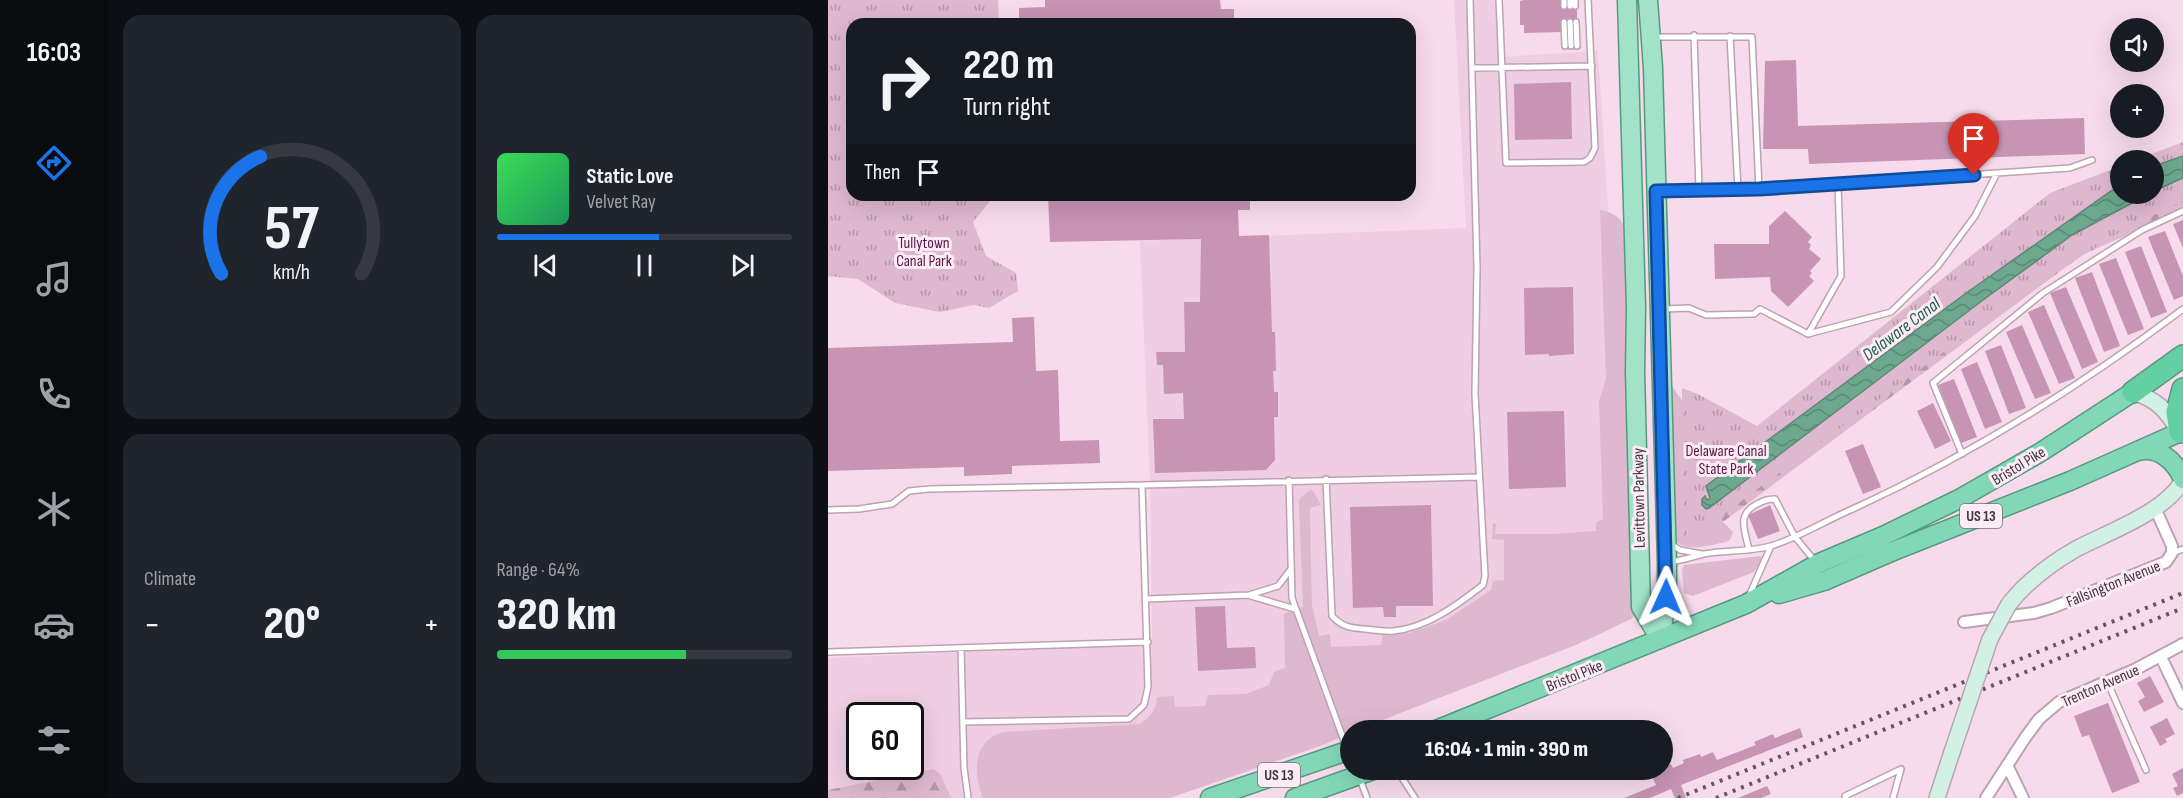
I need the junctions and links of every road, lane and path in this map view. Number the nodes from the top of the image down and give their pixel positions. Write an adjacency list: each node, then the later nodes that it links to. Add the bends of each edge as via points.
1 (1470, 0): 11 (lane)
2 (1499, 0): 12 (lane)
3 (1588, 0): 10 (lane)
4 (1627, 0): 51 (main road, Levittown Parkway, via 1641,607)
5 (1648, 0): 9 (main road, Levittown Parkway)
6 (1570, 22): 6 (lane, via 1571,46)
7 (1694, 35): 8 (lane); 9 (lane); 17 (lane)
8 (1730, 36): 16 (lane, via 1752,37); 18 (lane)
9 (1651, 37): 19 (main road, Levittown Parkway)
10 (1592, 66): 12 (lane); 12 (lane, via 1595,148 1584,162 1506,163)
11 (1473, 68): 12 (lane); 30 (lane)
12 (1502, 69)
13 (2092, 160): 14 (lane, via 2070,168)
14 (1997, 173): 15 (lane); 23 (lane, via 1975,216 1937,267 1891,312)
15 (1838, 184): 16 (lane); 23 (lane, via 1841,276)
16 (1759, 189): 18 (lane)
17 (1699, 190): 18 (lane); 19 (lane)
18 (1738, 190)
19 (1656, 191): 21 (main road, Levittown Parkway)
20 (2183, 211): 29 (lane, via 2142,230 2043,293 1933,383)
21 (1660, 309): 23 (lane, via 1689,308 1706,315 1754,314 1760,309); 38 (main road, Levittown Parkway)
22 (2183, 309): 29 (lane, via 2116,359)
23 (1808, 334)
24 (2183, 356): 26 (highway, Bristol Pike / US 13)
25 (2183, 389): 27 (highway, via 2177,412)
26 (2133, 392): 27 (main road, via 2160,405); 44 (highway, Bristol Pike / US 13, via 1959,499)
27 (2182, 434): 28 (highway, Bristol Pike / US 13)
28 (2133, 452): 32 (highway, via 2144,450 2164,456 2177,467); 48 (highway, Bristol Pike / US 13, via 1824,581)
29 (1962, 454): 37 (lane)
30 (1479, 477): 31 (lane); 31 (lane, via 1483,585 1425,622 1390,631 1348,628 1332,616)
31 (1326, 479): 33 (lane)
32 (2183, 479): 35 (main road, via 2172,495)
33 (1289, 480): 34 (lane); 45 (lane)
34 (1142, 485): 36 (lane, via 929,489 909,491 892,504); 47 (lane)
35 (2155, 508): 41 (street, Fallsington Avenue); 75 (main road, bridge, via 2035,575 2009,604 1990,639)
36 (828, 510)
37 (1795, 537): 39 (lane); 40 (lane, via 1775,499 1765,500 1747,509 1743,518); 44 (lane)
38 (1666, 541): 42 (lane, via 1680,550); 43 (main road, Levittown Parkway)
39 (1771, 546): 40 (lane); 48 (lane)
40 (1749, 550): 42 (lane)
41 (2178, 551): 50 (street, Fallsington Avenue, via 2160,566 2051,608)
42 (1704, 555): 43 (lane)
43 (1667, 562): 51 (main road, Levittown Parkway)
44 (1817, 564): 48 (highway, Bristol Pike / US 13)
45 (1292, 568): 46 (lane, via 1278,586); 49 (lane)
46 (1249, 595): 47 (lane); 49 (lane)
47 (1147, 599): 52 (lane)
48 (1746, 604): 51 (highway, Bristol Pike / US 13)
49 (1295, 609): 61 (lane)
50 (1964, 622)
51 (1660, 639): 59 (highway, Bristol Pike / US 13)
52 (1148, 642): 54 (lane); 60 (lane, via 1144,705 1129,718)
53 (2183, 644): 56 (street, Trenton Avenue)
54 (961, 648): 55 (lane); 60 (lane)
55 (828, 652)
56 (2161, 657): 57 (street, Trenton Avenue); 58 (street)
57 (2108, 681): 63 (street, Trenton Avenue, via 2072,695 2046,712); 64 (lane)
58 (2183, 703)
59 (1461, 720)
60 (963, 722): 68 (lane)
61 (1340, 726)
62 (1340, 753): 69 (highway, US 13)
63 (2007, 765): 76 (street, Trenton Avenue); 77 (street)
64 (2146, 770)
65 (1344, 780): 70 (highway, US 13)
66 (1366, 780): 71 (lane)
67 (1403, 780): 72 (lane)
68 (968, 798)
69 (1210, 798)
70 (1295, 798)
71 (1367, 798)
72 (1415, 798)
73 (1846, 798): 74 (lane, via 1901,769)
74 (1893, 798)
75 (1937, 798)
76 (1986, 798)
77 (2023, 798)

